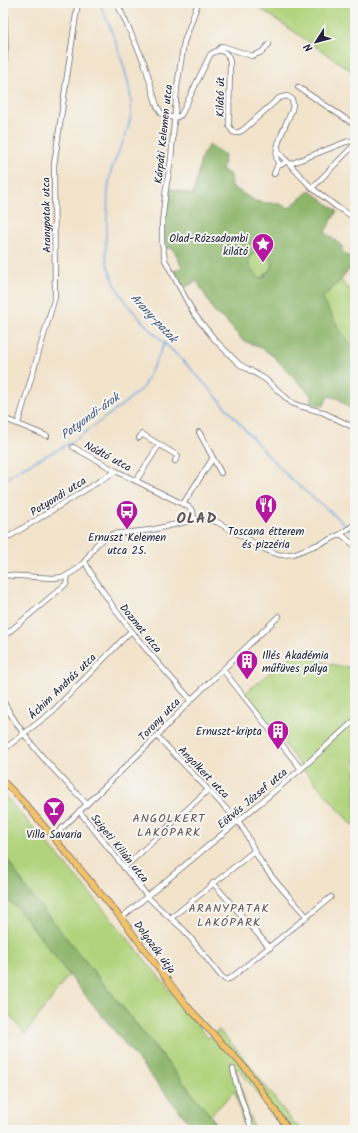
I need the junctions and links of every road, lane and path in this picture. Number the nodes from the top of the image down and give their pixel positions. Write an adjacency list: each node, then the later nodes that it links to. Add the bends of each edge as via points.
1 (4, 3): 7 (main road)
2 (75, 3): 19 (street, Aranypatak utca, via 77,8 54,165 55,297)
3 (117, 3): 9 (street, via 144,62 159,110 170,117)
4 (198, 3): 9 (street, Kárpáti Kelemen utca, via 184,42)
5 (269, 44): 6 (street, via 262,52 252,56 222,46)
6 (218, 50): 9 (street, Kilátó út, via 207,60 182,112); 12 (street, Kilátó út, via 222,50 229,57 229,126 232,132 243,130 279,98 287,96 292,99 294,105)
7 (3, 80)
8 (298, 87): 10 (street)
9 (175, 117): 20 (street, Kárpáti Kelemen utca, via 162,222 162,243 168,268 194,314 239,364 266,379 292,403 322,412)
10 (355, 125)
11 (355, 143): 13 (street, via 346,142); 16 (street)
12 (277, 146): 13 (street, via 279,153); 14 (street)
13 (289, 163): 14 (street); 16 (street)
14 (278, 164): 15 (street)
15 (274, 174)
16 (312, 188): 17 (street)
17 (355, 218)
18 (3, 418): 19 (street)
19 (18, 423): 22 (street)
20 (355, 428)
21 (199, 432): 26 (street)
22 (47, 436)
23 (139, 438): 24 (street, via 142,434)
24 (159, 445): 27 (street, via 178,456); 30 (street, Nádtó utca)
25 (73, 448): 28 (street, Nádtó utca)
26 (213, 458): 29 (street); 31 (street)
27 (175, 461)
28 (116, 471): 30 (street, Nádtó utca); 35 (street, Potyondi utca)
29 (221, 473)
30 (136, 481): 31 (street, Nádtó utca)
31 (183, 504): 32 (street, Nádtó utca, via 193,511)
32 (194, 520): 34 (street, via 217,522 266,550 280,555 293,554); 37 (street, via 151,530 113,534 101,540)
33 (355, 524): 34 (street)
34 (342, 533): 36 (street)
35 (10, 536)
36 (355, 546)
37 (85, 561): 39 (street); 41 (street, Dozmat utca)
38 (3, 575): 39 (street, via 53,578)
39 (68, 575): 42 (street, via 66,584)
40 (279, 616): 43 (street, Torony utca)
41 (130, 631): 44 (street, Dozmat utca); 47 (street, Áchim András utca, via 53,711)
42 (3, 637)
43 (223, 670): 44 (street, Torony utca); 50 (street)
44 (191, 700): 48 (street, Torony utca)
45 (3, 701): 47 (street)
46 (355, 720): 50 (street, Eötvös József utca)
47 (23, 734): 49 (street, Áchim András utca); 53 (street)
48 (156, 736): 52 (street, Angolkert utca); 53 (street, Torony utca)
49 (3, 750)
50 (301, 769): 55 (street, Eötvös József utca)
51 (3, 781): 56 (main road, Dolgozók útja)
52 (208, 790): 55 (street, Angolkert utca); 58 (street)
53 (86, 804): 54 (street, Torony utca)
54 (79, 812): 56 (street, Torony utca); 58 (street, Szigeti Kilián utca)
55 (238, 821): 57 (street, Angolkert utca); 60 (street, Eötvös József utca)
56 (53, 836): 63 (main road, Dolgozók útja)
57 (254, 851): 59 (street); 62 (street, Angolkert utca, via 268,872)
58 (124, 868): 60 (street, Szigeti Kilián utca)
59 (214, 883): 64 (street); 65 (street)
60 (148, 897): 63 (street, Eötvös József utca); 64 (street, Szigeti Kilián utca)
61 (331, 897): 62 (street)
62 (307, 917): 65 (street)
63 (121, 918): 67 (main road, Dolgozók útja, via 188,1006 247,1070)
64 (171, 918): 65 (street, Szigeti Kilián utca, via 226,980)
65 (270, 948)
66 (233, 1068): 68 (street)
67 (289, 1129)
68 (252, 1130)

